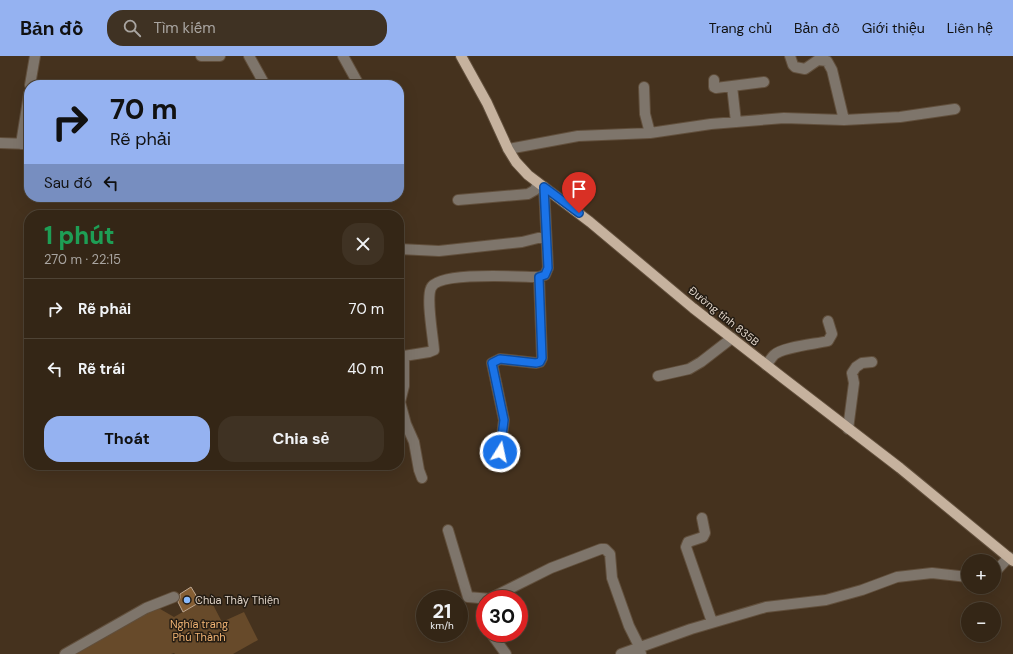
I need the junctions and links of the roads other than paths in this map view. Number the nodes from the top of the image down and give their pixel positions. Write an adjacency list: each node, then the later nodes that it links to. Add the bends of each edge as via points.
1 (35, 56): 8 (street)
2 (201, 56): 3 (street)
3 (220, 56)
4 (249, 56): 9 (street)
5 (343, 56): 10 (street)
6 (461, 56): 21 (main road, Đường tỉnh 835B, via 487,103)
7 (790, 56): 16 (street, via 795,68 805,68 818,60 827,61 832,70)
8 (31, 80)
9 (262, 80)
10 (356, 80)
11 (714, 80): 13 (street, via 716,88)
12 (764, 82): 13 (street)
13 (732, 86): 17 (street)
14 (644, 87): 18 (street, via 645,114)
15 (955, 109): 16 (street, via 900,117)
16 (844, 120): 17 (street, via 784,118)
17 (736, 122): 18 (street)
18 (650, 133): 21 (street, via 578,136)
19 (0, 142): 20 (street)
20 (24, 144)
21 (508, 149): 22 (main road, Đường tỉnh 835B, via 516,162)
22 (541, 185): 23 (street, via 528,194); 24 (street); 28 (main road, Đường tỉnh 835B)
23 (458, 200)
24 (546, 236): 25 (street, via 522,242 439,251); 26 (street, via 548,268 545,275)
25 (404, 249)
26 (539, 277): 30 (street, via 472,276 436,283 431,288 429,303 434,350); 37 (street, via 542,358 540,362 500,359 492,363 504,420)
27 (828, 320): 32 (street, via 832,334 828,341 790,348 775,354)
28 (732, 338): 32 (main road, Đường tỉnh 835B); 33 (street, via 688,370)
29 (404, 356): 34 (street)
30 (404, 356)
31 (872, 362): 36 (street, via 862,363 852,373 854,383)
32 (766, 365): 36 (main road, Đường tỉnh 835B)
33 (658, 376)
34 (404, 386)
35 (404, 417): 38 (street, via 414,442 418,470)
36 (848, 429): 41 (main road, Đường tỉnh 835B)
37 (500, 452)
38 (422, 478)
39 (702, 518): 47 (street, via 705,533 703,537 688,542 686,547)
40 (448, 530): 46 (street, via 468,597)
41 (1011, 559): 42 (street)
42 (1001, 567)
43 (961, 576): 47 (street, via 932,573 897,577 826,600 766,607)
44 (508, 590): 49 (street, via 551,568 605,549 610,554 612,578)
45 (174, 597): 50 (street, via 146,608)
46 (476, 598)
47 (712, 622): 49 (street)
48 (498, 642): 51 (street)
49 (640, 650): 52 (street)
50 (65, 654)
51 (506, 654)
52 (621, 654)

